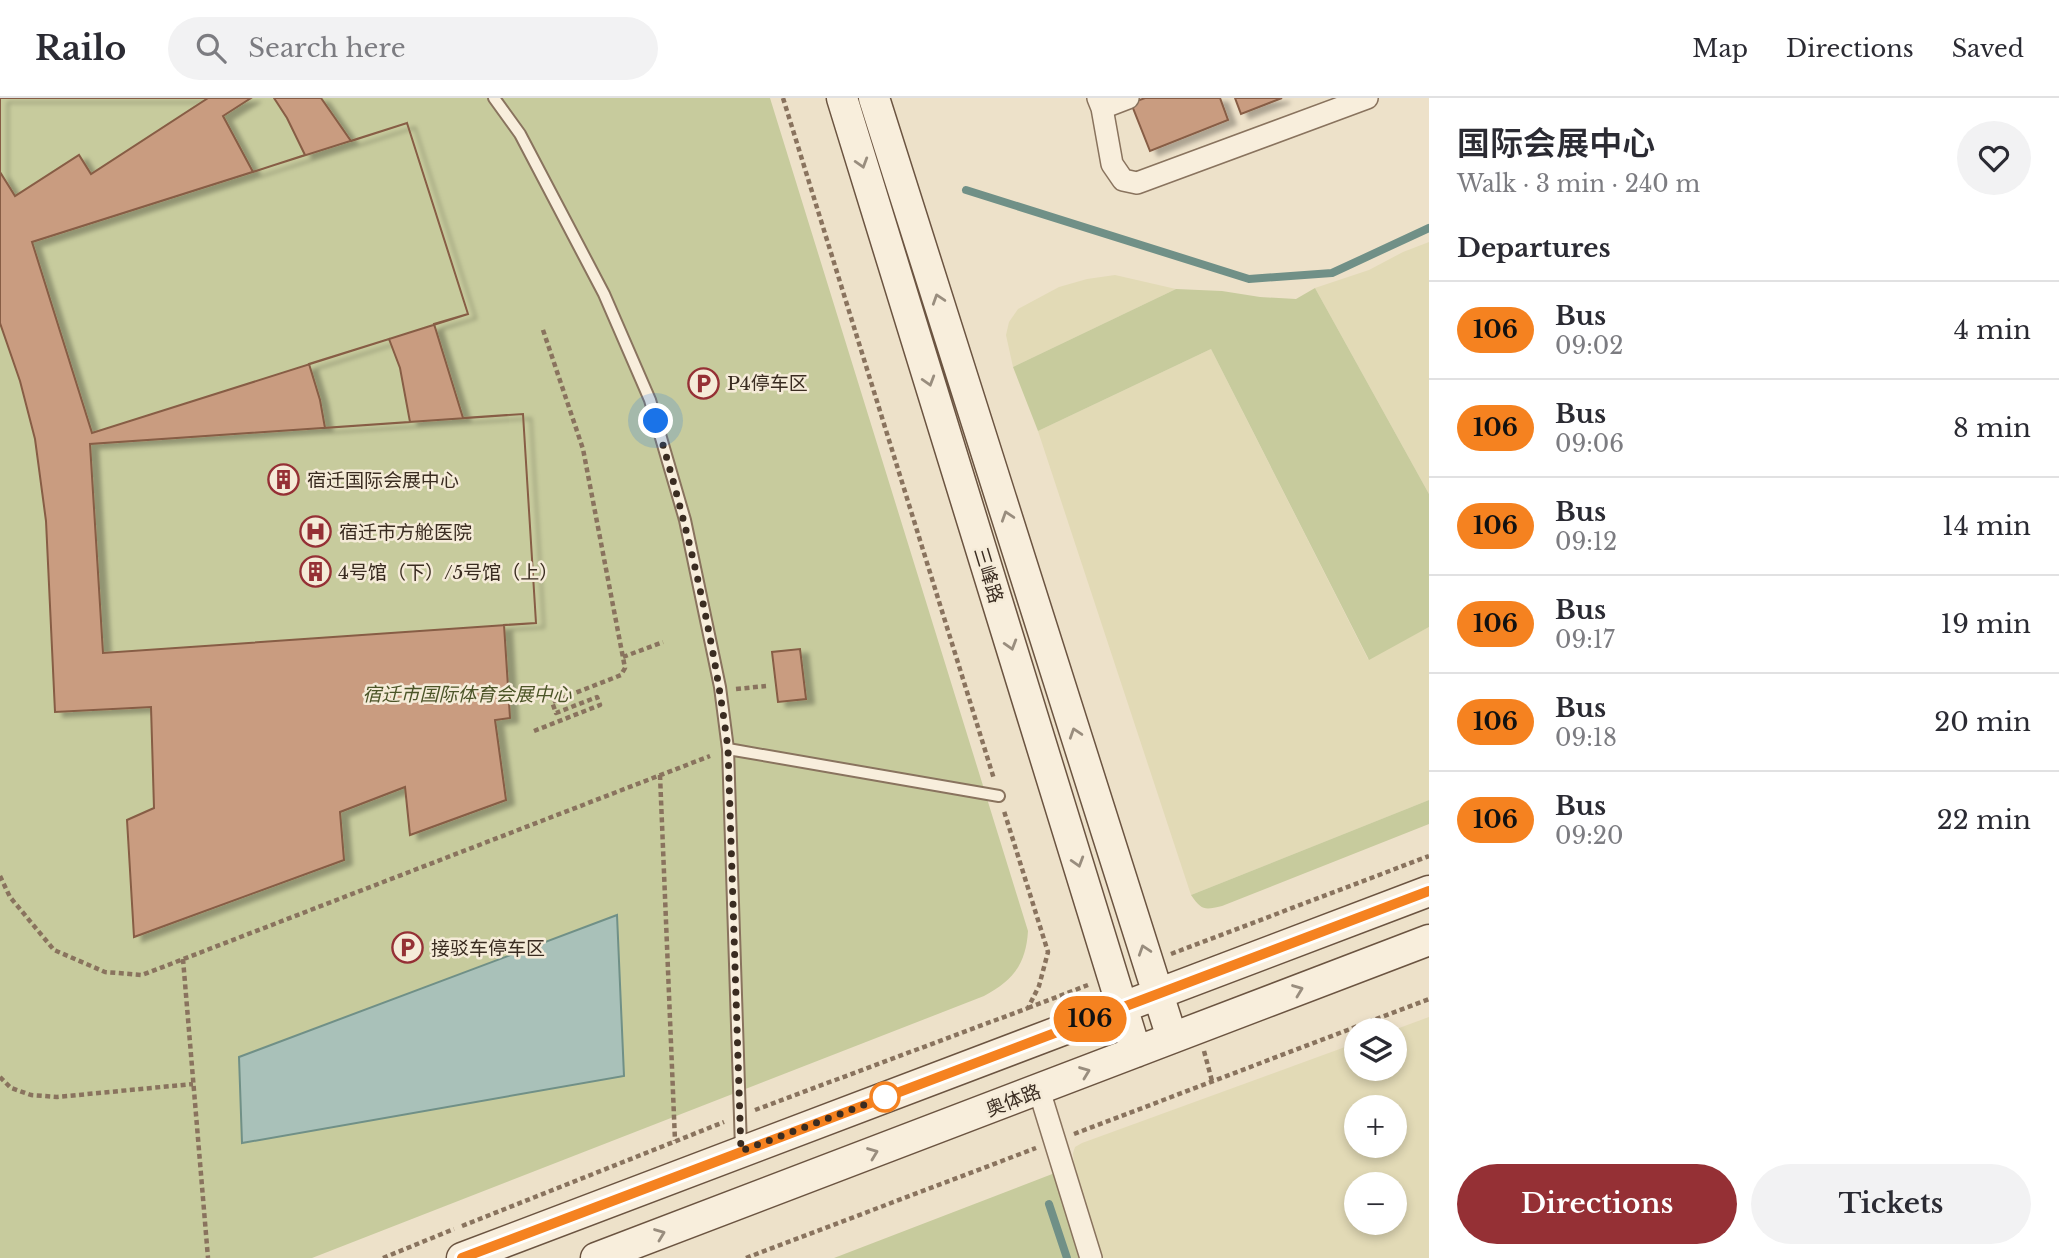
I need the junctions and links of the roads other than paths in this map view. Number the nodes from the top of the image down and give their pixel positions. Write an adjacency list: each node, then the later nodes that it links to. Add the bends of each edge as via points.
1 (494, 98): 7 (lane, via 520,134 604,294 650,400 685,520 721,691)
2 (842, 98): 12 (main road, 三峰路, one-way to 12)
3 (874, 98): 11 (main road, 三峰路, one-way to 3)
4 (1128, 98): 6 (street)
5 (1367, 98): 6 (street, via 1137,183 1123,180 1112,164)
6 (1100, 103)
7 (728, 749): 8 (lane); 16 (lane)
8 (999, 796)
9 (1429, 891): 11 (main road)
10 (1429, 940): 13 (main road, 奥体路, one-way to 10)
11 (1158, 994): 12 (main road); 13 (main road, 三峰路)
12 (1122, 1008): 14 (main road, 三峰路); 16 (main road)
13 (1172, 1038): 14 (main road, 奥体路)
14 (1136, 1052): 15 (main road, 奥体路, one-way to 14)
15 (1039, 1090): 18 (main road, 奥体路, one-way to 15); 19 (street)
16 (741, 1151): 17 (main road)
17 (462, 1258)
18 (596, 1258)
19 (1091, 1258)

